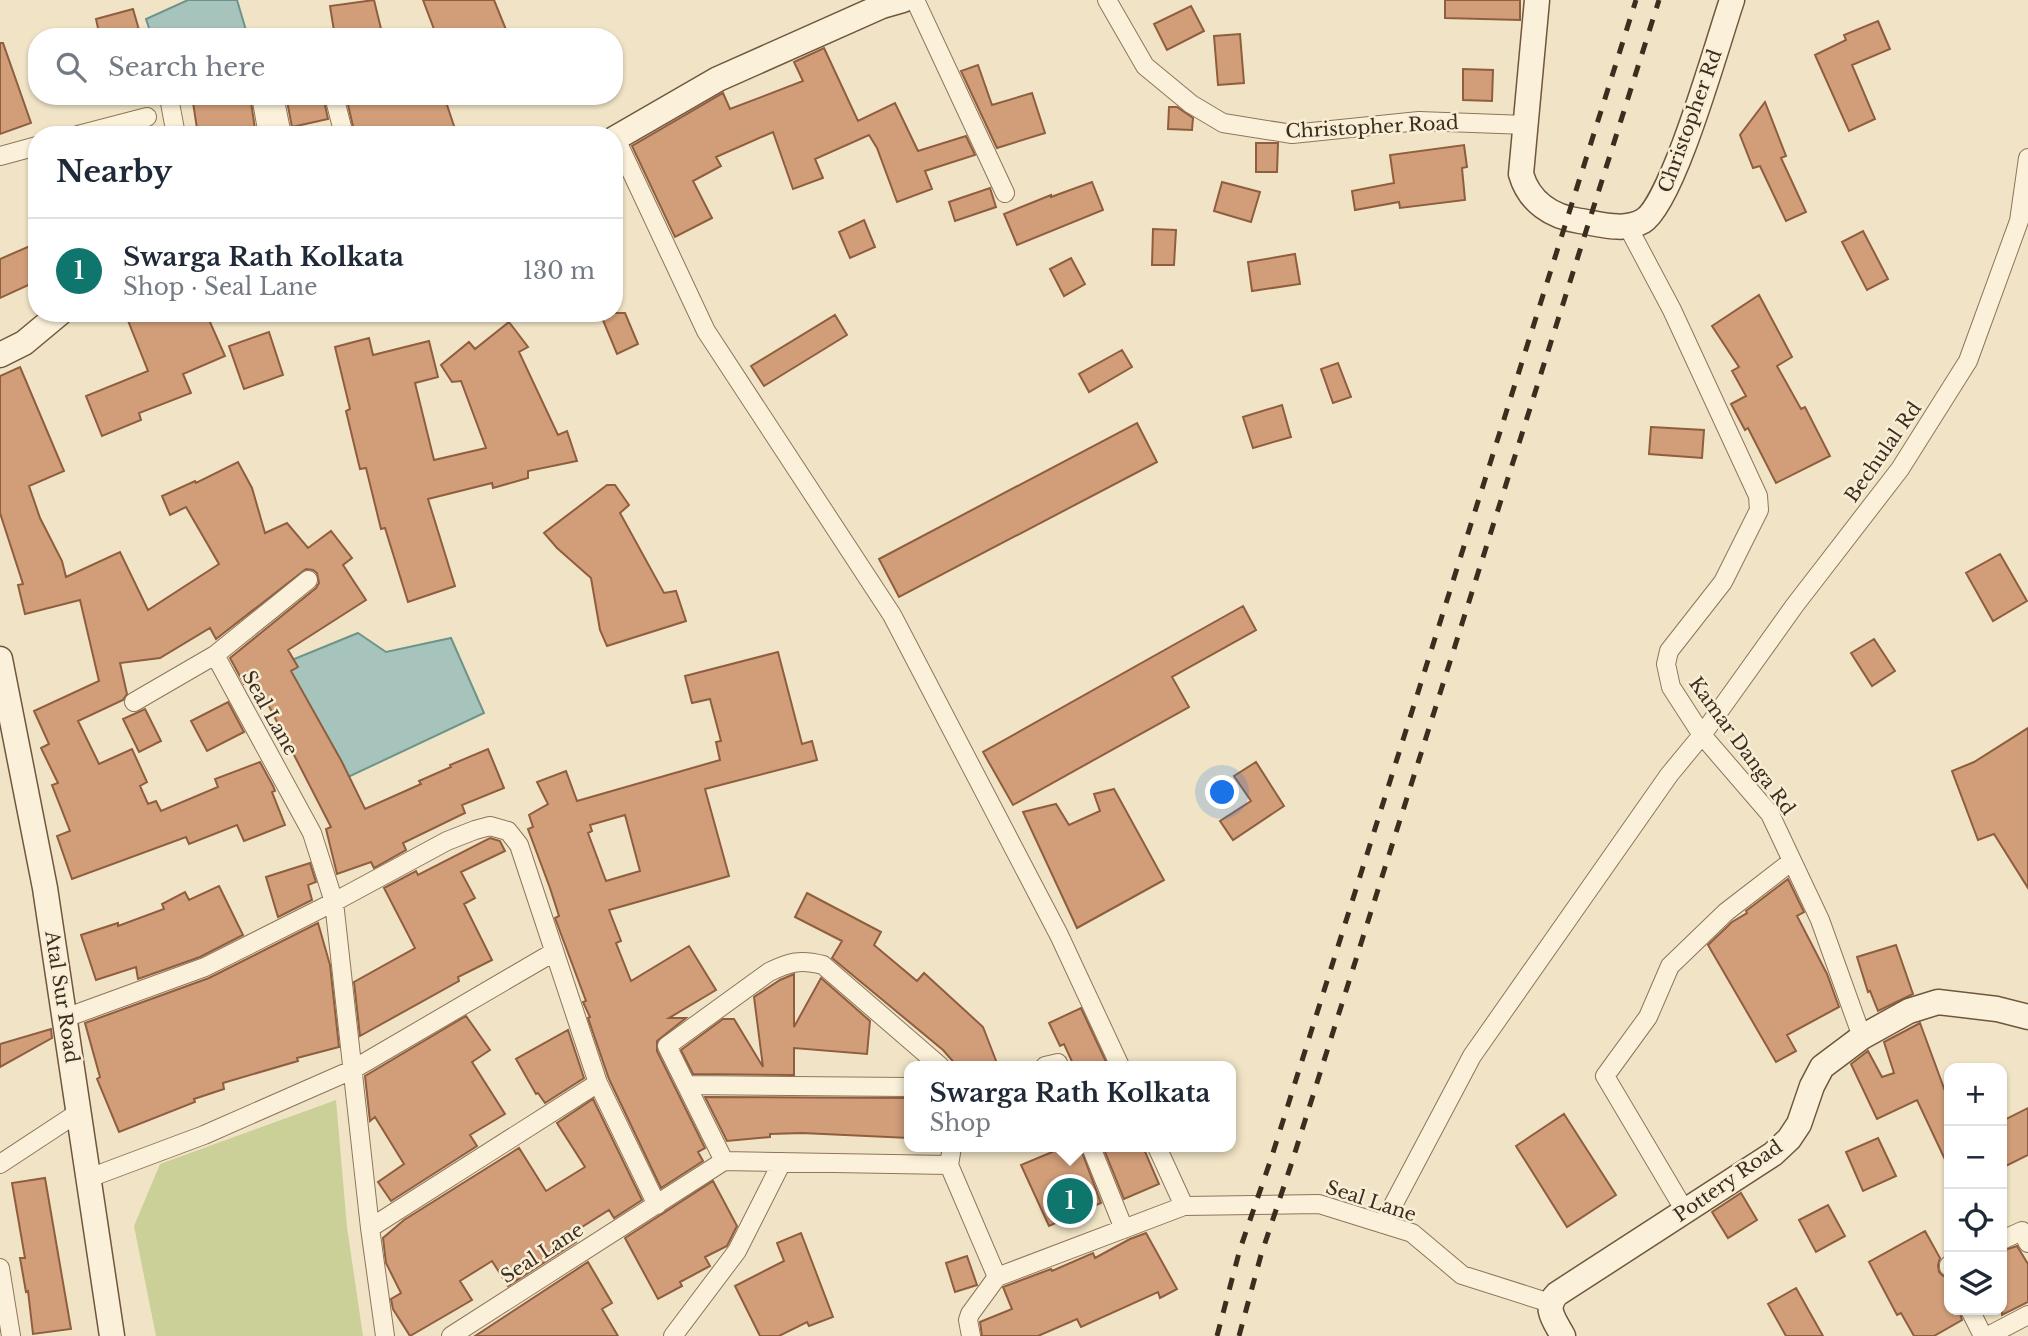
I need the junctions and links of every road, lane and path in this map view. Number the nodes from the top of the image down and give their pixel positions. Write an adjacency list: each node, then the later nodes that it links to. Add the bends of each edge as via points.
1 (903, 0): 17 (street, via 718,79)
2 (915, 0): 22 (street)
3 (1107, 0): 11 (street, Christopher Road, via 1146,66 1191,104 1223,123 1292,134 1419,121)
4 (1537, 0): 11 (street)
5 (1732, 0): 23 (street, Christopher Rd, via 1681,156 1660,202 1652,214)
6 (170, 105): 13 (street)
7 (263, 105): 14 (street)
8 (276, 105): 15 (street)
9 (336, 105): 16 (street)
10 (147, 117): 12 (street)
11 (1527, 125): 23 (street, via 1521,174 1532,198 1570,220)
12 (112, 126)
13 (174, 126)
14 (266, 126)
15 (280, 126)
16 (342, 126)
17 (623, 134)
18 (28, 148): 19 (street)
19 (0, 156)
20 (623, 156): 38 (street, via 706,331 892,615 1059,935)
21 (2028, 159): 30 (street, Bechulal Rd, via 2019,222 1968,361 1900,469)
22 (1005, 193)
23 (1628, 227): 30 (street, Kamar Danga Rd, via 1672,310 1758,496 1759,510 1723,582 1669,651 1666,664 1671,687)
24 (49, 322): 25 (street)
25 (0, 355)
26 (308, 580): 27 (street)
27 (215, 655): 29 (street); 32 (street, Seal Lane, via 312,833)
28 (0, 659): 35 (street, Atal Sur Road)
29 (134, 702)
30 (1702, 735): 31 (street, Kamar Danga Rd, via 1770,814); 55 (street, Bechulal Rd, via 1653,797 1472,1056)
31 (1792, 862): 36 (street, Kamar Danga Rd, via 1820,920); 54 (street, via 1726,912 1670,966 1647,1017 1605,1076)
32 (334, 902): 33 (street, via 447,841 490,826 508,831 519,845); 35 (street, via 205,967); 39 (street, Seal Lane)
33 (554, 952): 39 (street); 40 (street)
34 (2028, 1017): 36 (street, Pottery Road, via 1938,1002 1909,1011)
35 (65, 1018): 43 (street, Atal Sur Road)
36 (1862, 1037): 54 (street, Pottery Road, via 1822,1067 1789,1139)
37 (934, 1061): 41 (street, via 823,965 806,960 769,972 667,1046)
38 (1117, 1061)
39 (352, 1070): 51 (street, via 204,1135); 56 (street, Seal Lane)
40 (598, 1083): 52 (street); 56 (street)
41 (687, 1085): 42 (street); 47 (street)
42 (904, 1087)
43 (79, 1112): 49 (street); 51 (street, Atal Sur Road)
44 (951, 1152): 50 (street)
45 (1093, 1152): 57 (street)
46 (1159, 1152): 53 (street)
47 (724, 1160): 48 (street); 52 (street, Seal Lane)
48 (782, 1162): 50 (street); 69 (street, via 737,1251)
49 (0, 1164)
50 (948, 1165): 61 (street)
51 (89, 1178): 66 (street, Atal Sur Road)
52 (657, 1205): 68 (street, Seal Lane)
53 (1184, 1206): 55 (street, Seal Lane, via 1320,1204); 57 (street, Seal Lane)
54 (1685, 1211): 62 (street, Pottery Road)
55 (1383, 1224): 62 (street, Seal Lane, via 1412,1233 1462,1275)
56 (370, 1228): 67 (street, Seal Lane)
57 (1124, 1229): 61 (street, Seal Lane)
58 (2007, 1238): 59 (street, via 2022,1231)
59 (2028, 1243)
60 (0, 1268): 65 (street)
61 (997, 1277): 70 (street, via 970,1314)
62 (1550, 1303): 71 (street)
63 (1973, 1315): 72 (street)
64 (2028, 1315): 72 (street)
65 (11, 1336)
66 (112, 1336)
67 (385, 1336)
68 (451, 1336)
69 (673, 1336)
70 (971, 1336)
71 (1563, 1336)
72 (1986, 1336)

